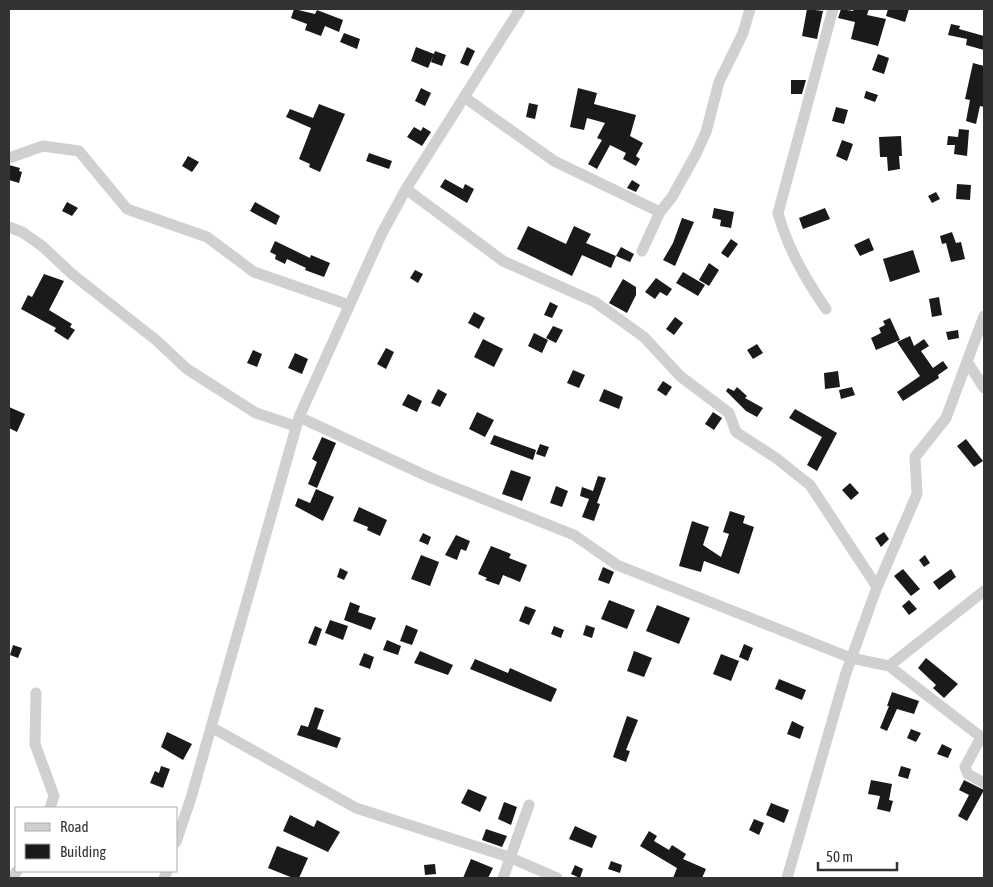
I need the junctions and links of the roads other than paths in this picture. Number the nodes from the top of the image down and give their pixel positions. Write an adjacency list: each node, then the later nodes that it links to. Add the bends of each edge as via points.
1 (520, 9): 4 (street)
2 (750, 9): 7 (street, via 743,33 719,82 706,132 672,197)
3 (832, 9): 11 (street, via 778,213 800,270)
4 (464, 97): 6 (street); 7 (street, via 554,161)
5 (9, 158): 10 (street, via 42,146 79,151 128,208 207,237 254,272)
6 (406, 189): 10 (street); 16 (street, via 503,262 595,302 644,337 680,376 729,413 736,432 810,485)
7 (660, 212): 9 (street)
8 (9, 227): 15 (street, via 42,246 187,369 256,413)
9 (642, 251)
10 (350, 305): 15 (street)
11 (826, 309)
12 (984, 316): 13 (street)
13 (968, 363): 14 (street); 16 (street, via 946,418 915,457 917,494)
14 (984, 388)
15 (297, 421): 18 (street, via 574,536 617,565); 21 (street)
16 (877, 587): 18 (street)
17 (984, 592): 19 (street)
18 (851, 658): 19 (street); 29 (street)
19 (889, 666): 22 (street, via 981,738 965,767 968,774)
20 (36, 693): 24 (street, via 35,744 54,796)
21 (211, 726): 25 (street); 26 (street, via 356,808)
22 (984, 783)
23 (529, 805): 26 (street)
24 (50, 807)
25 (178, 835)
26 (509, 857): 27 (street); 28 (street)
27 (503, 878)
28 (557, 878)
29 (787, 878)

